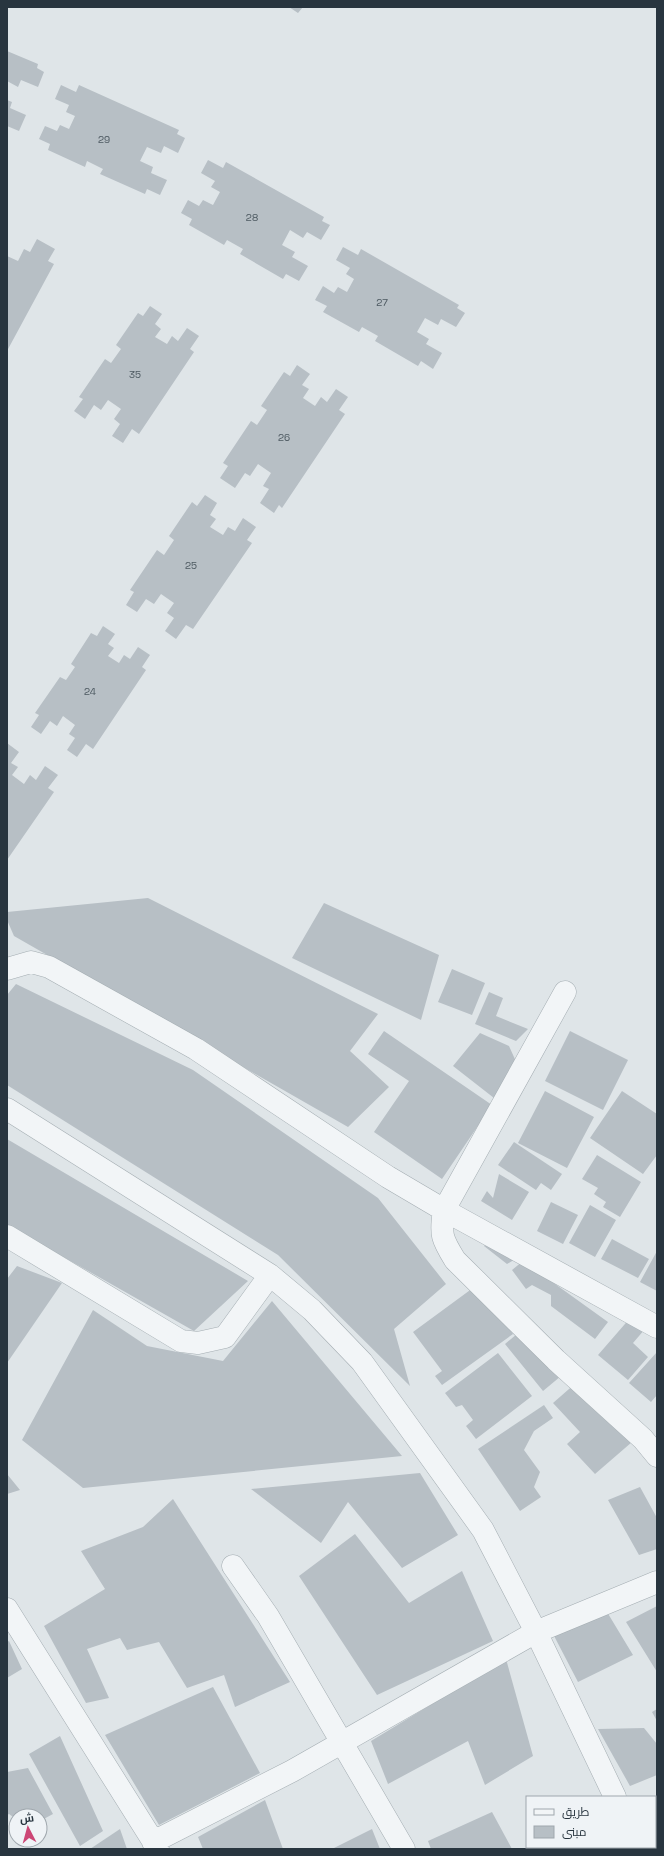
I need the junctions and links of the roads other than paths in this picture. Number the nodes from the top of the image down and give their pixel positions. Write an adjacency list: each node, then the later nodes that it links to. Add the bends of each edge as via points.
1 (7, 969): 4 (street, via 31,962 56,971 196,1049 388,1177)
2 (565, 992): 4 (street)
3 (7, 1109): 6 (street)
4 (444, 1210): 7 (street); 8 (street, via 441,1229 444,1242 455,1260 556,1360 643,1439)
5 (10, 1244): 6 (street, via 181,1341 198,1344 225,1337)
6 (270, 1275): 12 (street, via 312,1310 362,1362 483,1530)
7 (657, 1328)
8 (657, 1456)
9 (233, 1566): 13 (street, via 268,1616)
10 (657, 1582): 12 (street)
11 (7, 1609): 15 (street)
12 (536, 1632): 13 (street); 14 (street)
13 (342, 1742): 15 (street); 16 (street)
14 (615, 1796)
15 (155, 1845)
16 (404, 1849)

